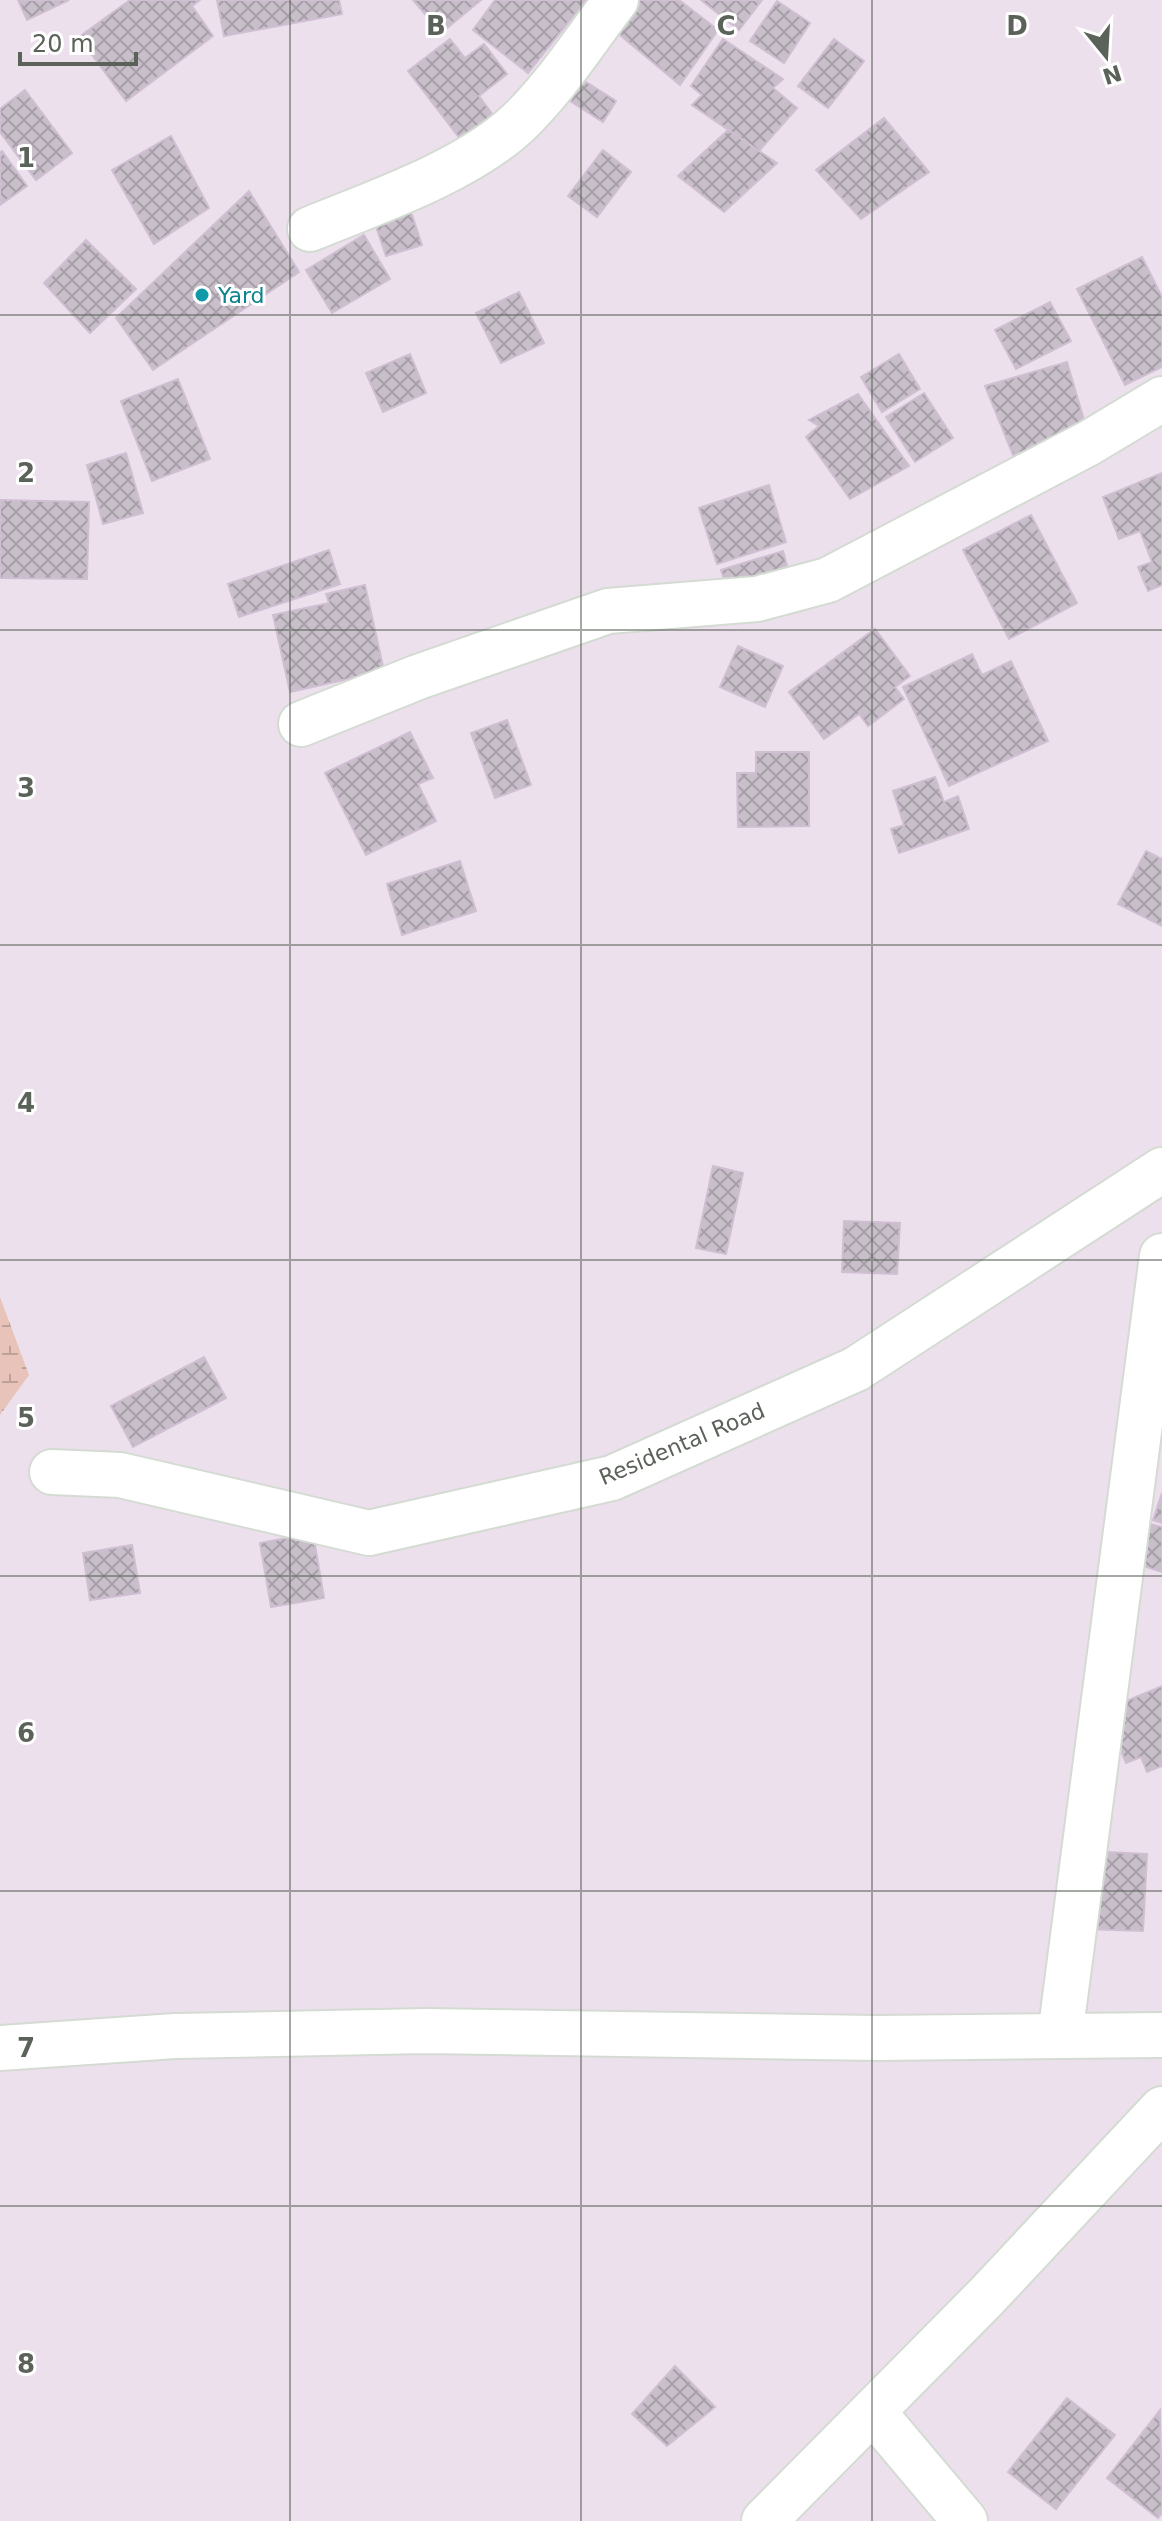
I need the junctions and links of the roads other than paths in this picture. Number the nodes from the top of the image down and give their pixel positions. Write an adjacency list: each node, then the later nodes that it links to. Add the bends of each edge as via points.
1 (616, 0): 2 (street, via 547,93 514,126 454,166)
2 (310, 229)
3 (1162, 399): 4 (street, via 828,580 757,599 608,611)
4 (301, 724)
5 (1162, 1170): 7 (street, Residental Road, via 856,1369 612,1478 369,1533 120,1475)
6 (1162, 1256): 9 (street)
7 (52, 1472)
8 (1162, 2035): 9 (street)
9 (1060, 2036): 10 (street, via 425,2031 175,2036)
10 (0, 2048)
11 (1162, 2109): 12 (street)
12 (874, 2413): 13 (street); 14 (street)
13 (764, 2521)
14 (965, 2521)

